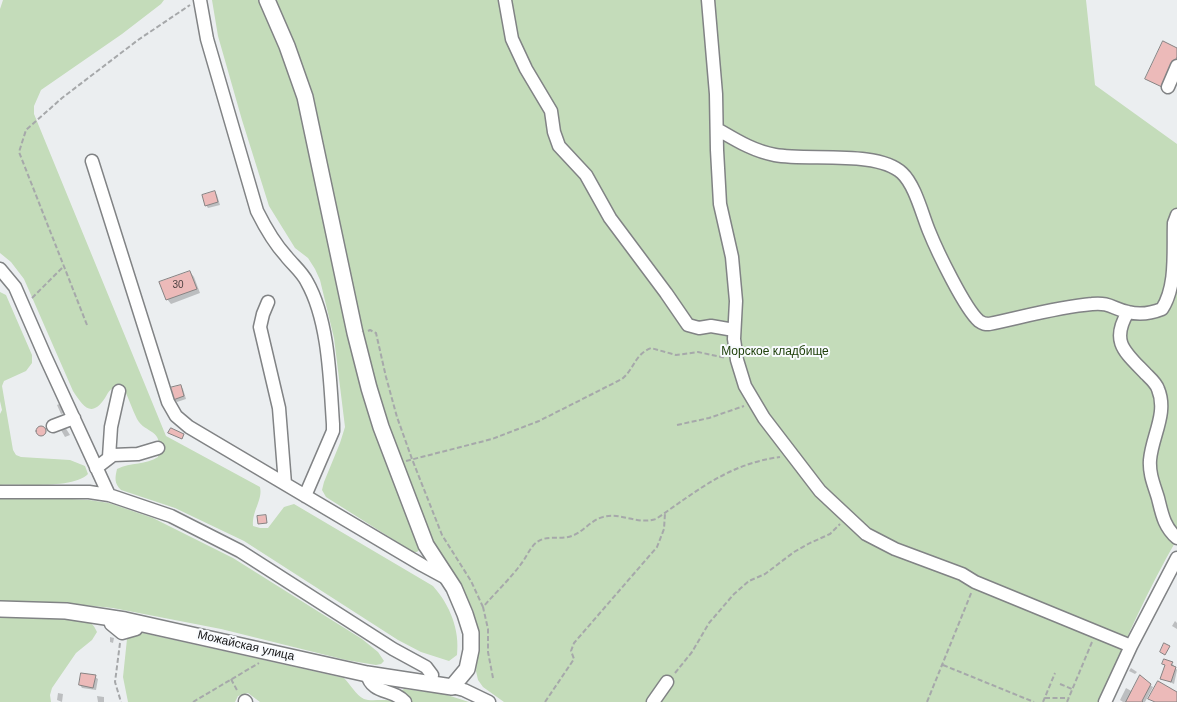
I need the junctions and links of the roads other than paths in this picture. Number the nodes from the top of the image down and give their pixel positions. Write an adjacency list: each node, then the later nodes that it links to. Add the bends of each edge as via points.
1 (267, 0): 26 (main road, via 305,97 369,388 394,464 426,544)
2 (505, 0): 13 (street, via 512,40 551,111 559,146 586,175 610,218 688,325)
3 (708, 0): 7 (street)
4 (196, 2): 23 (street, via 257,211 285,256 308,283 327,350 333,431)
5 (1177, 66): 6 (street)
6 (1168, 87)
7 (716, 129): 12 (street, via 747,147 768,153 876,161 902,173 964,300 983,324 1092,303 1109,304); 13 (street, via 720,204 732,257 736,301)
8 (92, 161): 20 (street, via 173,412 183,422)
9 (1177, 215): 12 (street, via 1174,223 1172,296 1156,312)
10 (0, 269): 15 (street, via 15,287 56,388)
11 (268, 302): 20 (street, via 260,327 279,408)
12 (1128, 312): 24 (street, via 1118,335 1126,353 1158,388 1162,403 1150,473 1162,519)
13 (734, 330): 30 (street, via 737,360 744,386 753,403 820,491 866,534 895,549)
14 (119, 391): 18 (street, via 111,427)
15 (74, 418): 16 (street); 19 (street)
16 (53, 426)
17 (158, 448): 18 (street)
18 (109, 457): 19 (street)
19 (96, 468): 22 (street)
20 (286, 484): 23 (street)
21 (0, 492): 22 (street)
22 (109, 495): 33 (street, via 170,516 240,550 393,649 426,666 432,675)
23 (305, 496): 26 (street)
24 (1177, 538)
25 (1177, 558): 30 (street)
26 (446, 578): 34 (main road, via 454,588 471,634 467,668)
27 (0, 609): 28 (main road, Можайская улица, via 66,611)
28 (109, 617): 29 (main road, Можайская улица); 29 (street, via 111,624 122,633 136,629)
29 (140, 623): 31 (main road, Можайская улица)
30 (1131, 646): 38 (street)
31 (367, 674): 33 (main road, Можайская улица); 35 (street, via 373,687 399,696)
32 (667, 682): 37 (street)
33 (429, 684): 34 (main road, Можайская улица)
34 (452, 687): 36 (street, Можайская улица)
35 (405, 702)
36 (489, 702)
37 (652, 702)
38 (1105, 702)

